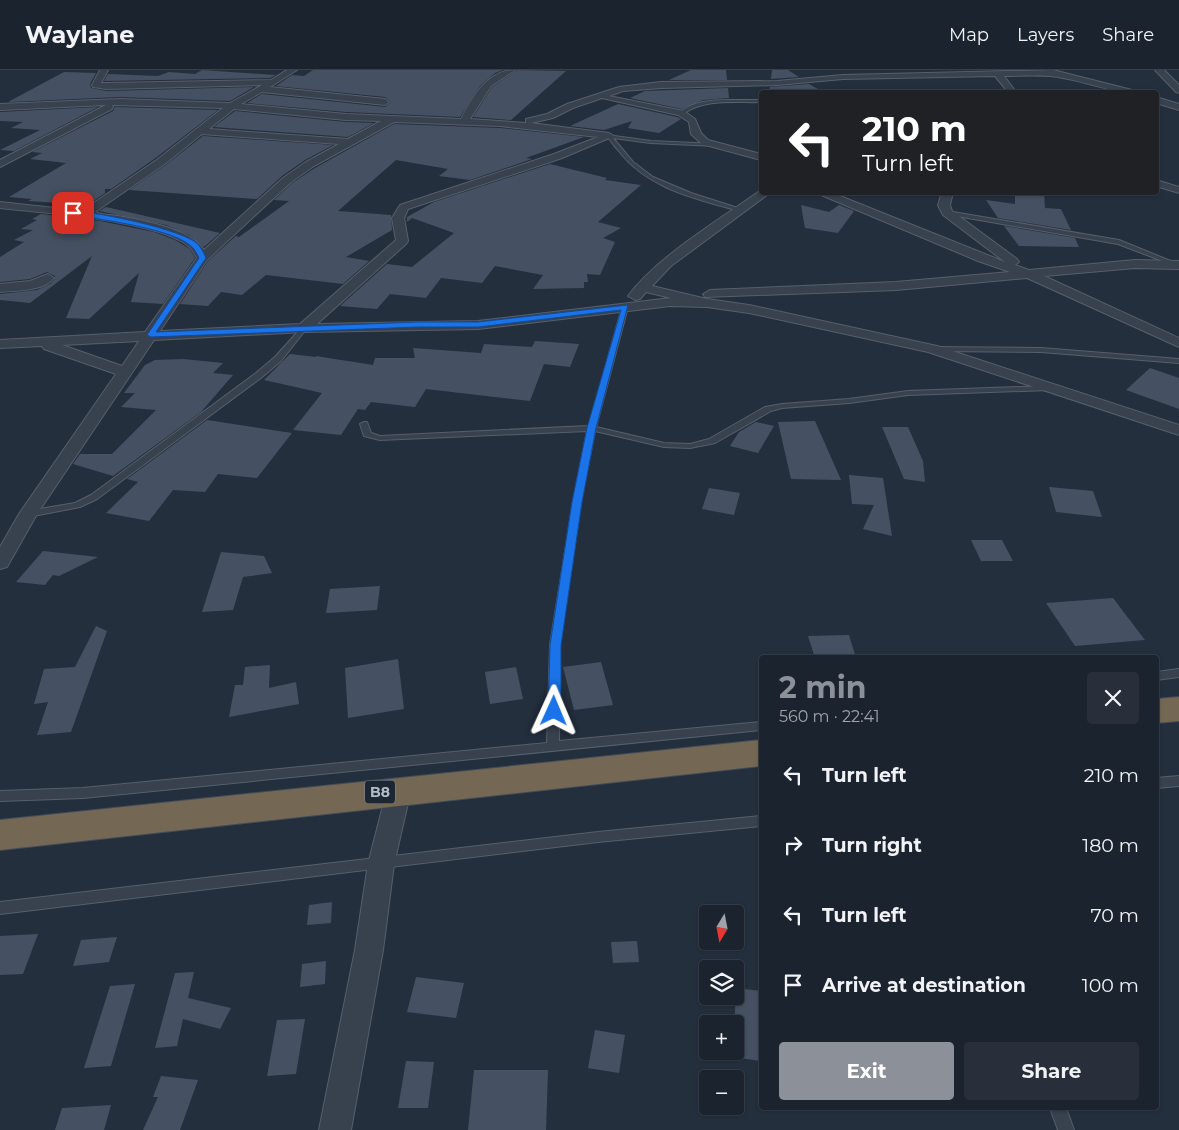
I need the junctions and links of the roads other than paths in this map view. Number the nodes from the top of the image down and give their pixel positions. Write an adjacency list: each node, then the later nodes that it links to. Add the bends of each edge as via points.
1 (104, 70): 12 (street, via 96,85)
2 (293, 70): 11 (street)
3 (511, 70): 28 (street, via 495,77)
4 (1080, 70): 6 (street)
5 (1159, 70): 17 (street)
6 (1046, 71): 9 (street)
7 (998, 74): 9 (street); 10 (street); 15 (street)
8 (150, 75): 12 (street)
9 (1063, 75): 16 (street)
10 (843, 77): 13 (street); 18 (street, via 622,89)
11 (273, 82): 12 (street); 14 (street)
12 (131, 84)
13 (849, 85)
14 (262, 89): 22 (street); 26 (street, via 385,102)
15 (1010, 90)
16 (1121, 90)
17 (1179, 90)
18 (600, 97): 25 (street); 29 (street, via 532,121)
19 (759, 101): 25 (lane, via 702,103 689,106)
20 (1159, 101): 23 (street)
21 (120, 102): 22 (street); 24 (street); 35 (street)
22 (232, 106): 26 (street); 30 (street)
23 (1179, 106)
24 (0, 107)
25 (680, 113): 33 (street, via 691,118 700,139)
26 (365, 118): 27 (street)
27 (393, 119): 28 (street); 32 (street)
28 (464, 121): 29 (street)
29 (500, 123): 31 (street)
30 (198, 131): 32 (street); 44 (street, via 162,161 88,210)
31 (610, 136): 33 (lane, via 650,142); 42 (lane, via 634,165 661,184); 54 (street, via 404,207 398,218 402,241)
32 (350, 142): 45 (street, via 287,180)
33 (716, 145): 34 (street)
34 (759, 156)
35 (0, 164)
36 (1159, 184): 37 (street)
37 (1179, 190)
38 (762, 195): 42 (street)
39 (826, 195): 47 (street)
40 (947, 195): 43 (street, via 944,205)
41 (0, 205): 44 (street)
42 (741, 210): 49 (street, via 667,263)
43 (947, 213): 46 (lane, via 1119,242); 47 (street)
44 (91, 215): 45 (street, via 150,226 195,245)
45 (203, 258): 55 (street)
46 (1177, 265): 47 (street, via 1135,264)
47 (1031, 275): 51 (street, via 831,290); 58 (street)
48 (48, 278): 50 (street, via 32,284)
49 (642, 287): 51 (street); 53 (street)
50 (0, 288)
51 (670, 294): 52 (street)
52 (708, 303): 53 (street, via 670,302); 59 (street)
53 (625, 307): 54 (street, via 478,325); 64 (lane)
54 (304, 328): 55 (street); 66 (lane, via 259,375 94,497 77,505)
55 (151, 335): 57 (street); 61 (street)
56 (0, 342): 57 (street)
57 (18, 342): 61 (street, via 68,351)
58 (1179, 343)
59 (932, 349): 60 (lane, via 1041,350); 62 (street)
60 (1179, 361)
61 (125, 372): 66 (street)
62 (1052, 388): 64 (lane, via 908,393 782,406 768,409 712,441 690,446 664,445); 65 (street)
63 (364, 424): 64 (lane, via 367,434 380,438)
64 (592, 428): 73 (lane, via 577,502 556,645)
65 (1179, 430)
66 (28, 514): 67 (street)
67 (0, 563)
68 (1179, 673): 69 (lane)
69 (1159, 676)
70 (1179, 709): 71 (highway)
71 (1159, 712)
72 (759, 726): 73 (lane)
73 (553, 746): 78 (lane, via 92,792)
74 (759, 753): 77 (highway, B8)
75 (1179, 781): 76 (lane)
76 (1159, 783)
77 (399, 790): 80 (highway, B8); 81 (street)
78 (0, 796)
79 (759, 821): 81 (lane)
80 (0, 835)
81 (381, 864): 82 (lane); 84 (street, via 369,950)
82 (0, 908)
83 (1059, 1110): 85 (lane)
84 (334, 1130)
85 (1066, 1130)

